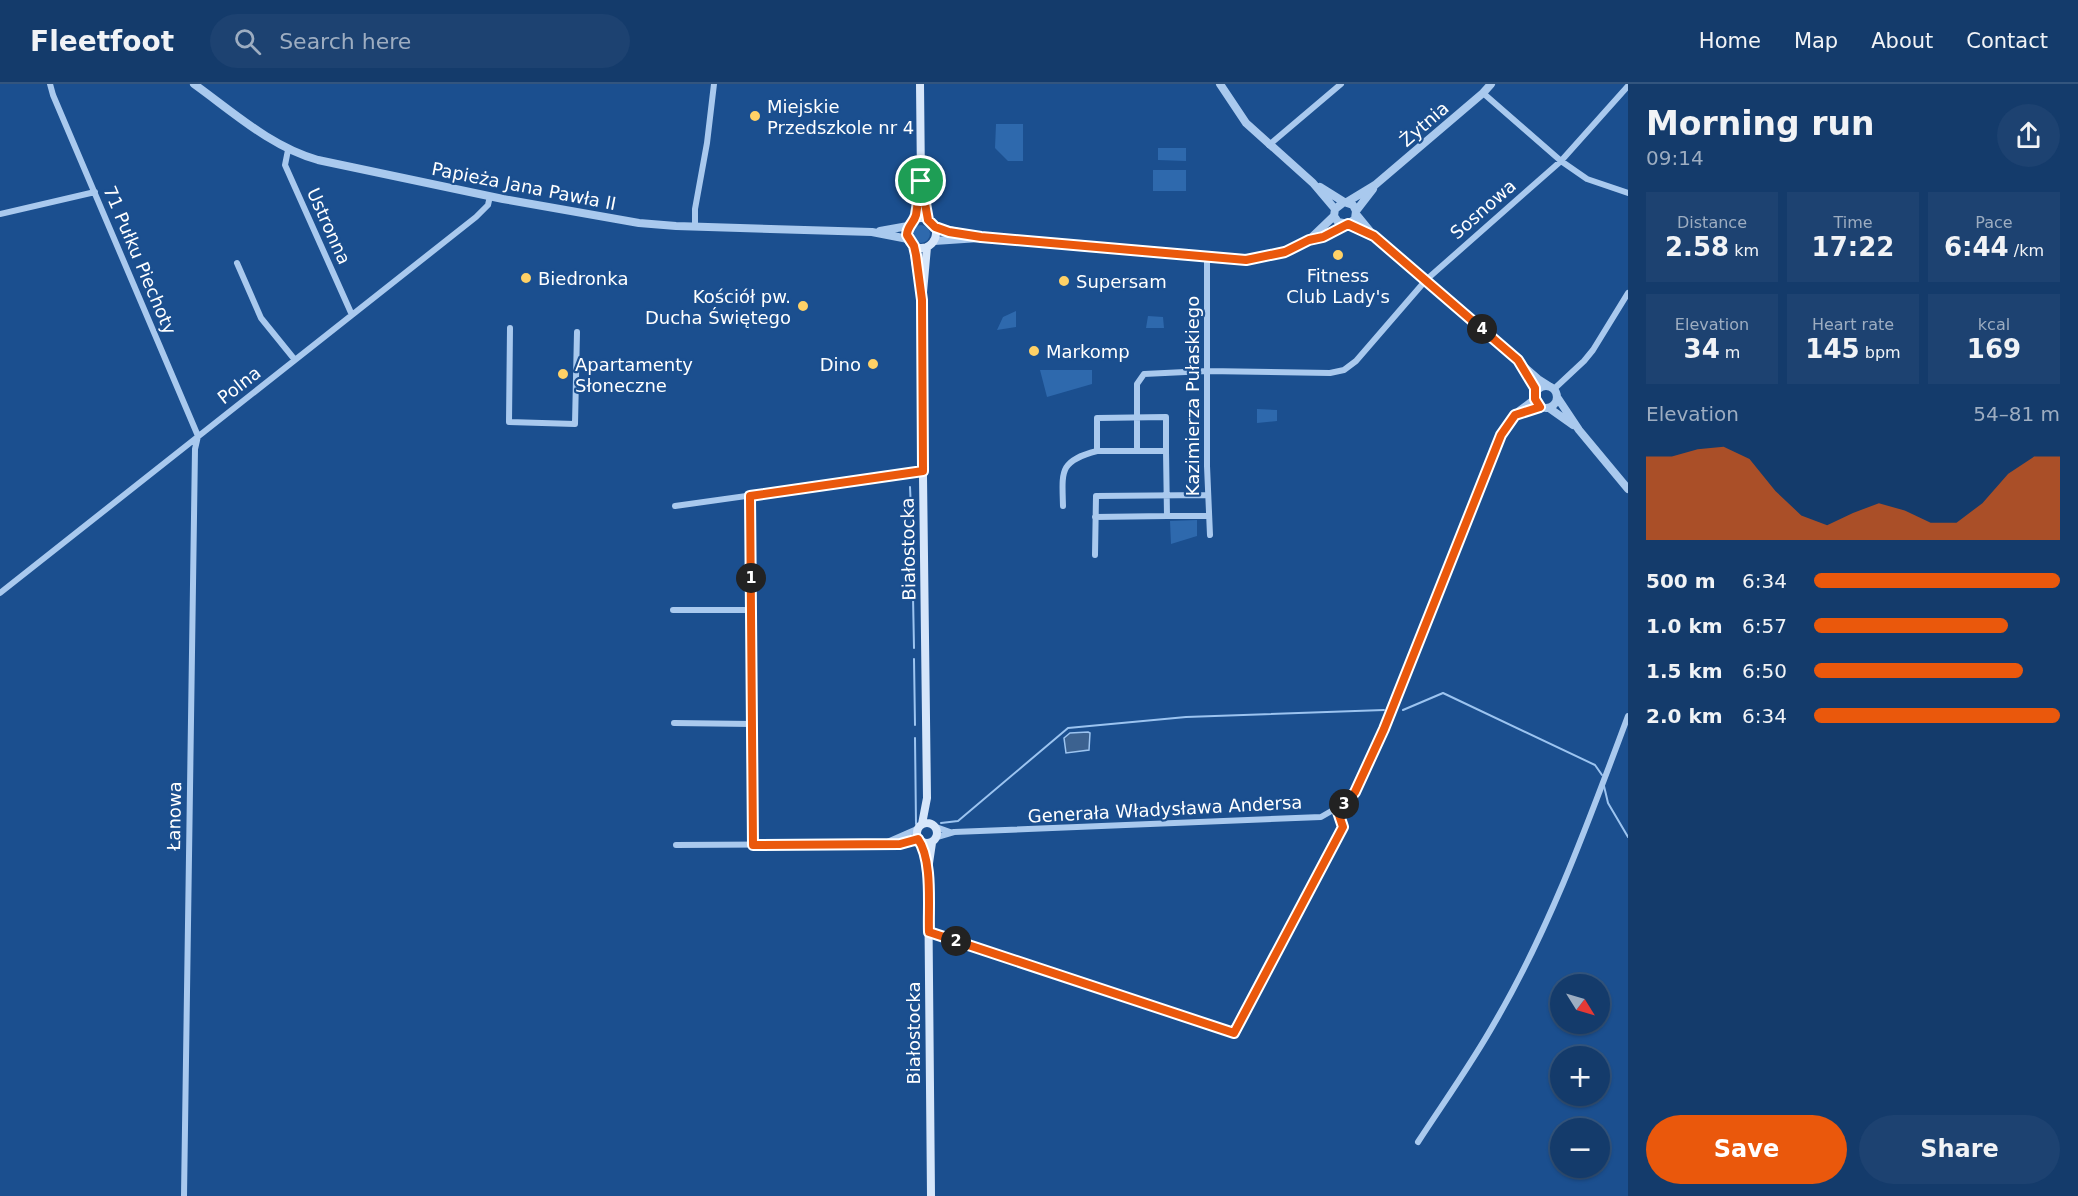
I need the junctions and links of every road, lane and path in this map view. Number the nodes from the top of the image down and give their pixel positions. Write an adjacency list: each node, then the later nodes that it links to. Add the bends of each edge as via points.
1 (46, 84): 11 (street, 71 Pułku Piechoty)
2 (50, 84): 11 (street, 71 Pułku Piechoty)
3 (194, 84): 13 (street, Papieża Jana Pawła II)
4 (714, 84): 28 (street)
5 (920, 84): 15 (main road)
6 (1220, 84): 12 (street, via 1246,123)
7 (1341, 84): 12 (street)
8 (1491, 84): 10 (street, Żytnia)
9 (1628, 86): 14 (street, Sosnowa)
10 (1483, 93): 14 (street); 17 (street, Żytnia)
11 (53, 95): 18 (street, 71 Pułku Piechoty)
12 (1269, 145): 16 (street)
13 (288, 150): 20 (street, Papieża Jana Pawła II, via 318,160); 40 (street, Ustronna, via 285,165)
14 (1561, 161): 19 (street, via 1587,179); 37 (street, Sosnowa)
15 (921, 181): 25 (main road); 26 (main road)
16 (1313, 183): 21 (street); 22 (street)
17 (1375, 185): 21 (street, Żytnia); 23 (street, Żytnia)
18 (95, 192): 24 (street); 53 (street, 71 Pułku Piechoty)
19 (1628, 193)
20 (490, 196): 28 (street, Papieża Jana Pawła II, via 639,223); 40 (street, Polna, via 484,211)
21 (1345, 202): 22 (street); 23 (street, via 1353,205)
22 (1334, 212): 27 (street, via 1338,222); 32 (street)
23 (1356, 212): 27 (street, via 1352,222); 30 (street)
24 (0, 214)
25 (912, 223): 26 (main road); 29 (street, Papieża Jana Pawła II); 33 (main road, Białostocka)
26 (932, 224): 31 (street); 34 (main road, Białostocka)
27 (1346, 224): 30 (street); 32 (street)
28 (695, 226): 29 (street, Papieża Jana Pawła II)
29 (872, 232): 33 (street, Papieża Jana Pawła II)
30 (1374, 236): 37 (street)
31 (981, 237): 34 (street); 35 (street)
32 (1309, 240): 35 (street, via 1267,257)
33 (911, 243): 34 (main road, via 918,248); 39 (main road, Białostocka)
34 (931, 244): 39 (main road, Białostocka)
35 (1207, 257): 45 (street, Kazimierza Pułaskiego)
36 (237, 263): 43 (street, via 261,318)
37 (1426, 280): 44 (street); 45 (street, Sosnowa, via 1344,370)
38 (1628, 293): 46 (street, via 1584,362)
39 (922, 300): 57 (main road, Białostocka)
40 (352, 315): 43 (street, Polna)
41 (510, 328): 42 (street, via 510,422 575,424)
42 (577, 332)
43 (295, 360): 53 (street, Polna)
44 (1518, 360): 46 (street); 47 (street)
45 (1206, 371): 51 (street, Sosnowa, via 1144,374 1137,384); 60 (street, Kazimierza Pułaskiego)
46 (1553, 391): 47 (street, via 1541,387); 49 (street, via 1555,404); 52 (street)
47 (1535, 394): 48 (street); 50 (street)
48 (1540, 407): 49 (street); 50 (street)
49 (1549, 408): 52 (street)
50 (1515, 415): 76 (street, via 1501,435 1366,772 1355,792)
51 (1137, 418): 54 (street, via 1097,418); 55 (street); 56 (street, via 1166,417)
52 (1579, 430): 58 (street)
53 (198, 436): 69 (street, Polna); 88 (street, Łanowa)
54 (1097, 451): 55 (street); 63 (street, via 1066,465)
55 (1137, 451): 56 (street)
56 (1166, 451): 59 (street)
57 (923, 471): 61 (street); 75 (main road, Białostocka)
58 (1628, 489)
59 (1167, 495): 60 (street); 64 (street); 66 (street, via 1096,496)
60 (1207, 495): 65 (street, Kazimierza Pułaskiego)
61 (750, 496): 62 (street); 71 (street)
62 (675, 506)
63 (1063, 506)
64 (1167, 516): 65 (street); 66 (street)
65 (1208, 516): 67 (street, Kazimierza Pułaskiego)
66 (1095, 517): 68 (street)
67 (1210, 535)
68 (1095, 555)
69 (0, 593)
70 (673, 610): 71 (street)
71 (751, 610): 74 (street)
72 (1628, 716): 87 (street, via 1574,856 1531,953 1495,1023)
73 (674, 723): 74 (street)
74 (752, 724): 84 (street)
75 (927, 798): 77 (main road, Białostocka); 78 (main road, Białostocka)
76 (1337, 809): 79 (street, Generała Władysława Andersa, via 1321,817); 86 (street, via 1343,827 1234,1033)
77 (920, 827): 78 (main road, via 929,823); 81 (main road); 82 (street)
78 (935, 827): 79 (street, Generała Władysława Andersa); 80 (main road)
79 (954, 832): 80 (street, Generała Władysława Andersa)
80 (934, 840): 81 (main road, via 926,844); 85 (main road, Białostocka)
81 (919, 841): 82 (street); 85 (main road, Białostocka)
82 (882, 844): 84 (street)
83 (676, 845): 84 (street)
84 (753, 845)
85 (928, 870): 86 (main road, Białostocka)
86 (929, 932): 89 (main road, Białostocka)
87 (1418, 1142)
88 (184, 1196)
89 (931, 1196)

